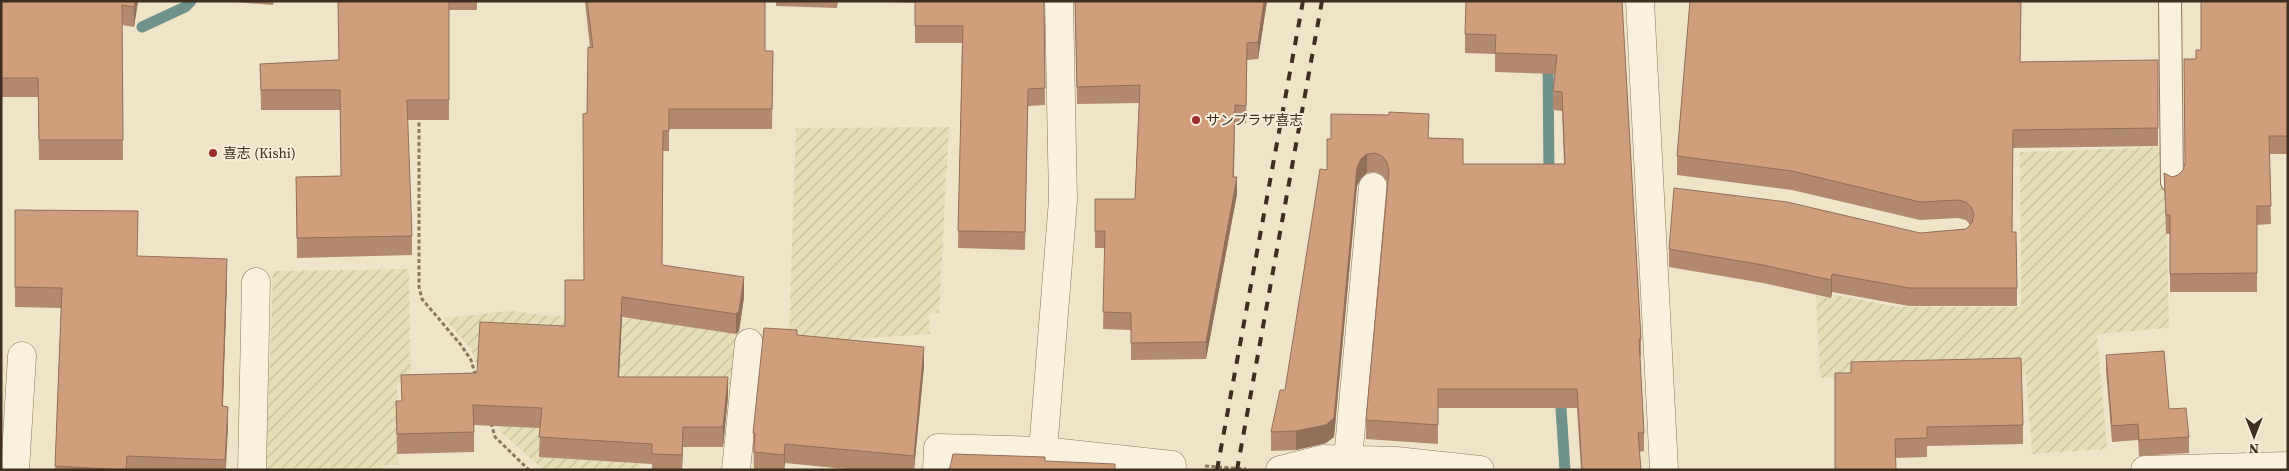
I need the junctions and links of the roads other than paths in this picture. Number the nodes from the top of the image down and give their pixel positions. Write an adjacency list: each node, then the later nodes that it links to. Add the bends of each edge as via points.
1 (1059, 1): 11 (street, via 1063,200)
2 (1640, 1): 6 (street)
3 (2170, 1): 4 (lane)
4 (2172, 182)
5 (1373, 187): 12 (street)
6 (1650, 187): 7 (street); 16 (street)
7 (1678, 191)
8 (256, 282): 19 (street)
9 (749, 343): 20 (street)
10 (22, 356): 18 (street)
11 (1043, 452): 13 (street); 15 (street, via 938,448)
12 (1348, 459): 21 (street, via 1323,459); 22 (street)
13 (1172, 465)
14 (2288, 466): 17 (street)
15 (935, 467)
16 (1658, 469)
17 (2193, 469): 23 (street)
18 (15, 470)
19 (252, 470)
20 (736, 470)
21 (1280, 470)
22 (1480, 470)
23 (2145, 470)

